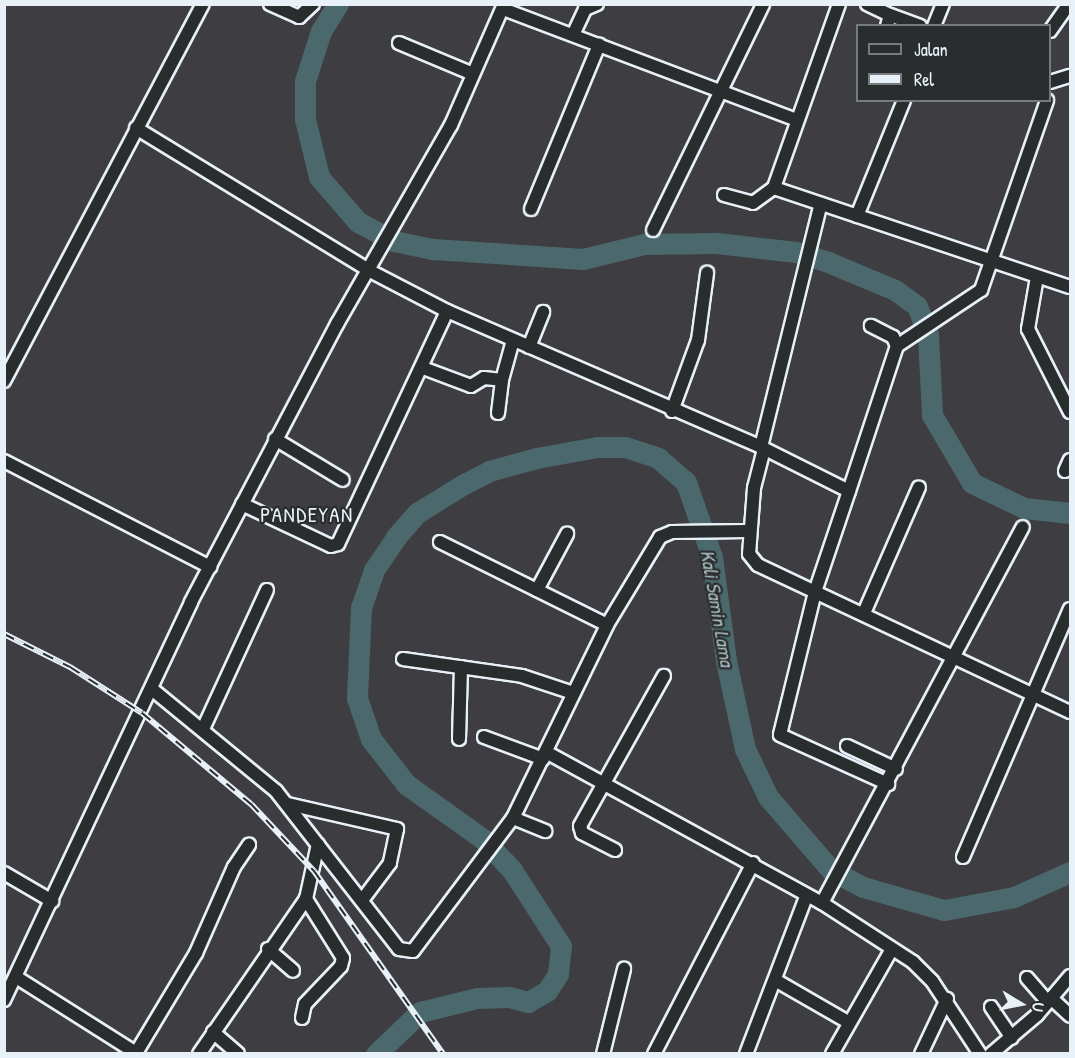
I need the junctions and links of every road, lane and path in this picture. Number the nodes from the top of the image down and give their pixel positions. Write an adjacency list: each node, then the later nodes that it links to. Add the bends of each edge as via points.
1 (202, 4): 25 (street)
2 (270, 4): 3 (street, via 299,17)
3 (313, 4)
4 (597, 4): 15 (street, via 585,9)
5 (763, 4): 21 (street)
6 (839, 4): 24 (street)
7 (867, 4): 11 (street)
8 (943, 4): 13 (street)
9 (1070, 4): 14 (street)
10 (504, 7): 15 (street); 18 (street)
11 (889, 20): 12 (street)
12 (910, 24)
13 (935, 24)
14 (1051, 30)
15 (573, 35): 17 (street)
16 (399, 43): 18 (street)
17 (598, 45): 21 (street); 29 (street)
18 (473, 74): 33 (street, via 446,135)
19 (1071, 75): 20 (street)
20 (1051, 87)
21 (718, 91): 24 (street); 31 (street)
22 (903, 102): 30 (street)
23 (1046, 102): 32 (street)
24 (797, 120): 26 (street)
25 (136, 128): 33 (street); 45 (street)
26 (774, 188): 27 (street, via 753,203); 28 (street)
27 (724, 195)
28 (820, 206): 30 (street); 50 (street)
29 (531, 209)
30 (857, 216): 32 (street)
31 (653, 230)
32 (991, 262): 35 (street); 41 (street, via 976,296)
33 (370, 271): 37 (street); 49 (street)
34 (707, 273): 46 (street, via 698,340)
35 (1037, 277): 36 (street); 47 (street, via 1028,329)
36 (1071, 287)
37 (447, 311): 40 (street); 43 (street)
38 (543, 312): 42 (street)
39 (871, 326): 41 (street, via 893,337)
40 (513, 340): 42 (street); 44 (street)
41 (897, 346): 54 (street)
42 (529, 347): 46 (street)
43 (423, 368): 44 (street, via 471,386 484,378); 55 (street, via 338,544 331,546)
44 (502, 380): 48 (street)
45 (4, 381)
46 (672, 411): 50 (street)
47 (1071, 412)
48 (498, 413)
49 (275, 439): 52 (street); 55 (street)
50 (762, 448): 54 (street); 57 (street)
51 (4, 461): 60 (street)
52 (344, 480)
53 (920, 487): 65 (street)
54 (849, 491): 63 (street)
55 (242, 504): 60 (street)
56 (1023, 527): 67 (street)
57 (748, 531): 63 (street, via 754,562); 66 (street, via 682,531 660,537)
58 (567, 534): 62 (street)
59 (440, 542): 62 (street)
60 (210, 567): 71 (street)
61 (267, 590): 75 (street)
62 (537, 590): 66 (street)
63 (815, 591): 65 (street); 82 (street, via 780,735)
64 (1071, 609): 73 (street)
65 (864, 613): 67 (street)
66 (607, 625): 72 (street)
67 (954, 656): 73 (street); 80 (street)
68 (403, 659): 69 (street)
69 (461, 667): 72 (street, via 531,678); 77 (street)
70 (664, 676): 81 (street)
71 (153, 690): 75 (street); 95 (street)
72 (573, 693): 79 (street)
73 (1034, 694): 74 (street); 89 (street)
74 (1071, 712)
75 (203, 729): 83 (street)
76 (484, 737): 79 (street)
77 (459, 739)
78 (848, 746): 80 (street)
79 (545, 756): 81 (street); 84 (street)
80 (896, 769): 82 (street)
81 (600, 783): 88 (street, via 580,829); 90 (street)
82 (888, 784): 96 (street)
83 (288, 804): 86 (street); 93 (street, via 399,831 386,871)
84 (513, 818): 85 (street); 93 (street, via 412,951 399,949)
85 (546, 831)
86 (318, 844): 93 (street); 94 (street)
87 (249, 845): 114 (street, via 234,867 196,953)
88 (615, 850)
89 (963, 857)
90 (753, 863): 92 (street); 118 (street)
91 (4, 873): 95 (street)
92 (806, 897): 96 (street); 104 (street)
93 (363, 899)
94 (306, 900): 98 (street); 110 (street, via 343,958 341,966 305,1004)
95 (52, 901): 102 (street)
96 (822, 903): 97 (street)
97 (892, 948): 105 (street); 111 (street)
98 (268, 949): 100 (street); 112 (street)
99 (624, 969): 117 (street)
100 (293, 971)
101 (1071, 976): 107 (street)
102 (16, 977): 106 (street); 114 (street)
103 (1027, 978): 107 (street)
104 (775, 980): 111 (street); 119 (street)
105 (947, 999): 121 (street); 122 (street)
106 (4, 1000)
107 (1049, 1000): 109 (street); 113 (street)
108 (991, 1007): 113 (street)
109 (1071, 1016)
110 (302, 1018)
111 (848, 1022): 120 (street)
112 (213, 1032): 115 (street); 116 (street)
113 (1012, 1038): 123 (street)
114 (137, 1053)
115 (199, 1053)
116 (238, 1053)
117 (603, 1053)
118 (654, 1053)
119 (746, 1053)
120 (832, 1053)
121 (921, 1053)
122 (980, 1053)
123 (991, 1053)

